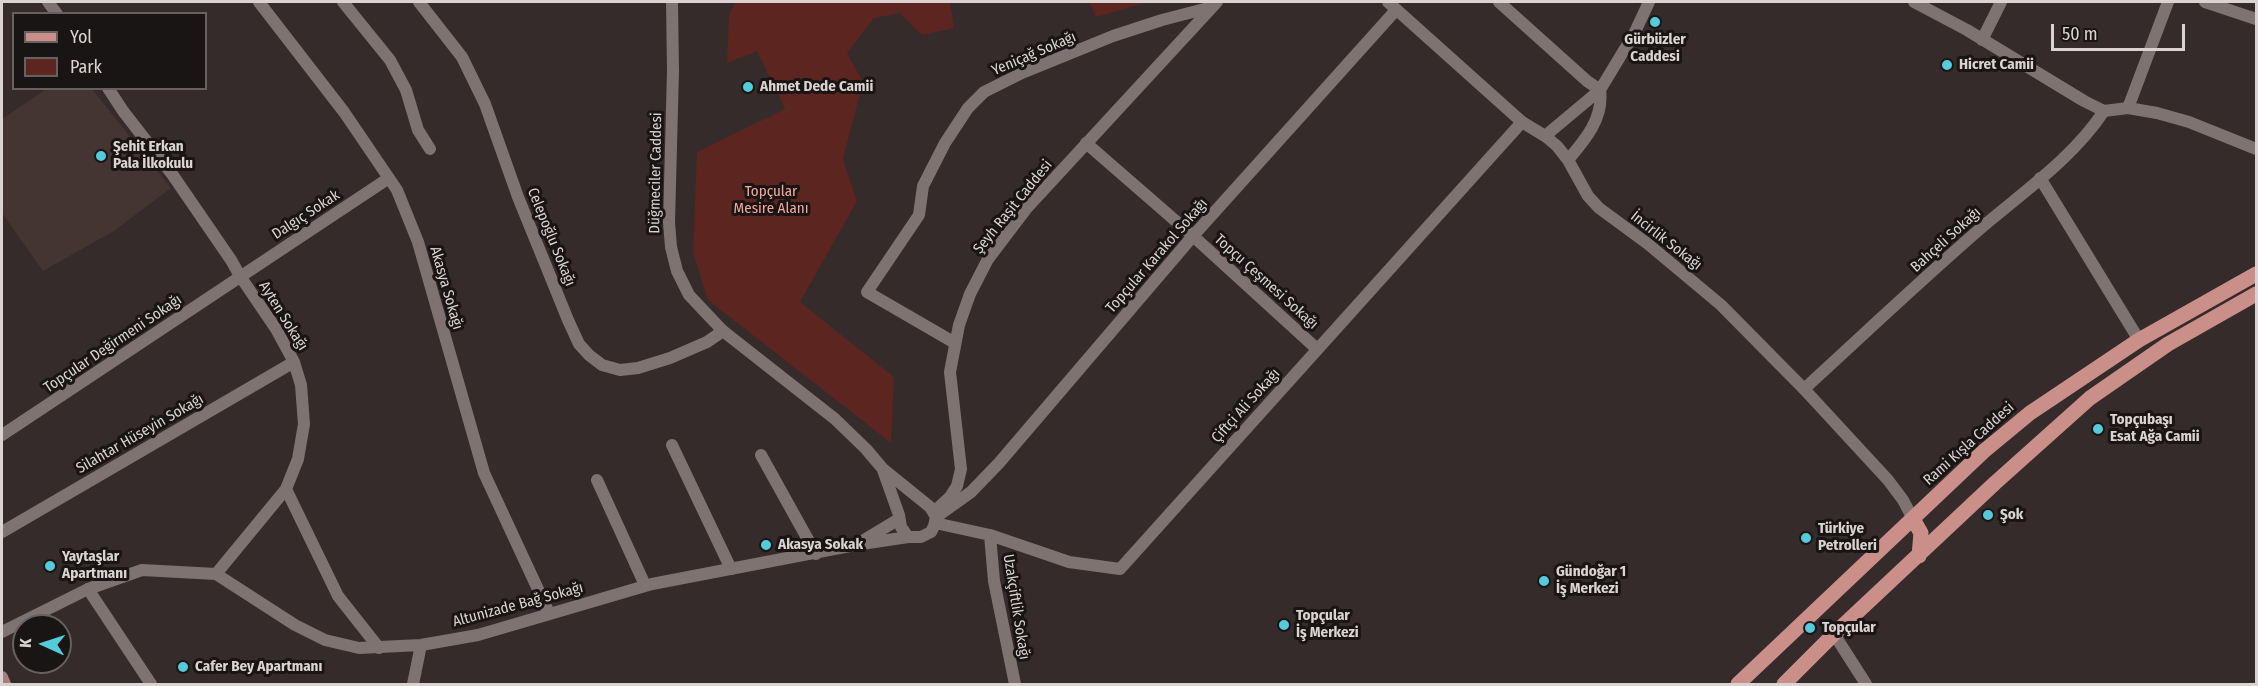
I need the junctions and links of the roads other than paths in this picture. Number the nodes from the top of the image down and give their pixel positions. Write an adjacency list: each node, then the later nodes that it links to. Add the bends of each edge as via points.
1 (259, 2): 25 (street, Akasya Sokağı, via 339,104)
2 (343, 2): 23 (street, via 390,60 406,90 418,130)
3 (419, 2): 31 (street, Celepoğlu Sokağı, via 462,57 568,320 589,355 620,370 638,368 707,342)
4 (672, 2): 31 (street, Düğmeciler Caddesi, via 671,247 689,296)
5 (1500, 2): 16 (street)
6 (1649, 2): 16 (street)
7 (1914, 2): 14 (street)
8 (2001, 2): 14 (street)
9 (2168, 2): 17 (street)
10 (2205, 2): 13 (street)
11 (1215, 4): 21 (street, Şeyh Raşit Caddesi); 33 (street, Yeniçağ Sokağı, via 1113,36 1022,73 984,92 968,108 923,186 919,215 867,292)
12 (1392, 6): 19 (street, İncirlik Sokağı); 27 (street, Topçular Karakol Sokağı)
13 (2256, 19)
14 (1982, 39): 18 (street)
15 (109, 90): 29 (street, Ayten Sokağı, via 172,174)
16 (1600, 90): 20 (street); 24 (street, via 1602,101 1596,121)
17 (2128, 108): 18 (street); 22 (street, via 2189,122)
18 (2104, 111): 26 (street, Bahçeli Sokağı, via 2093,128)
19 (1522, 122): 20 (street, İncirlik Sokağı); 34 (street, Çiftçi Ali Sokağı)
20 (1545, 136): 24 (street, İncirlik Sokağı)
21 (1086, 143): 27 (street, Topçu Çeşmesi Sokağı); 33 (street, Şeyh Raşit Caddesi, via 1026,209 988,259 970,294)
22 (2256, 148)
23 (430, 149)
24 (1568, 160): 36 (street, İncirlik Sokağı, via 1599,208 1721,305)
25 (389, 178): 29 (street, Dalgıç Sokak); 56 (street, Akasya Sokağı, via 418,242 484,473)
26 (2040, 178): 32 (street); 36 (street, Bahçeli Sokağı)
27 (1193, 236): 34 (street, Topçu Çeşmesi Sokağı); 43 (street, Topçular Karakol Sokağı, via 999,463 971,492)
28 (2256, 274): 32 (main road, Rami Kışla Caddesi)
29 (240, 276): 35 (street, Ayten Sokağı); 37 (street, Topçular Değirmeni Sokağı)
30 (2256, 294): 51 (main road, via 2168,344 2090,398)
31 (723, 331): 40 (street, Düğmeciler Caddesi, via 835,419)
32 (2139, 340): 45 (main road, Rami Kışla Caddesi, via 2030,413)
33 (955, 343): 43 (street, Şeyh Raşit Caddesi, via 950,372 961,469 953,492)
34 (1317, 349): 47 (street, Çiftçi Ali Sokağı, via 1120,569 1069,562)
35 (294, 362): 42 (street, Ayten Sokağı, via 301,385 304,424); 46 (street, Silahtar Hüseyin Sokağı)
36 (1804, 389): 45 (street, İncirlik Sokağı, via 1888,480)
37 (2, 435)
38 (672, 445): 52 (street)
39 (760, 455): 50 (street)
40 (883, 469): 43 (street); 44 (street)
41 (597, 480): 54 (street)
42 (286, 489): 53 (street, Ayten Sokağı); 60 (street, via 338,596)
43 (932, 514): 44 (street, via 913,503); 47 (street, Çiftçi Ali Sokağı); 48 (street, via 930,532)
44 (899, 517): 48 (street, via 900,527); 49 (street)
45 (1913, 519): 51 (main road, via 1921,533); 66 (main road, Rami Kışla Caddesi)
46 (2, 532)
47 (990, 535): 65 (street, Uzakçiftlik Sokağı, via 994,581)
48 (908, 537): 49 (street)
49 (855, 545): 50 (street, Altunizade Bağ Sokağı)
50 (816, 554): 52 (street, Altunizade Bağ Sokağı)
51 (1919, 556): 58 (main road)
52 (731, 569): 54 (street, Altunizade Bağ Sokağı)
53 (216, 574): 55 (street, Altunizade Bağ Sokağı, via 142,570); 60 (street, Altunizade Bağ Sokağı, via 325,640)
54 (645, 585): 56 (street, Altunizade Bağ Sokağı)
55 (88, 589): 57 (street, Altunizade Bağ Sokağı); 63 (street)
56 (549, 613): 59 (street, Altunizade Bağ Sokağı, via 478,634)
57 (2, 632)
58 (1834, 634): 67 (main road); 68 (street)
59 (421, 645): 60 (street, Altunizade Bağ Sokağı); 64 (street)
60 (379, 648)
61 (2, 677): 62 (main road)
62 (5, 684)
63 (151, 684)
64 (413, 684)
65 (1015, 684)
66 (1738, 684)
67 (1784, 684)
68 (1866, 684)

